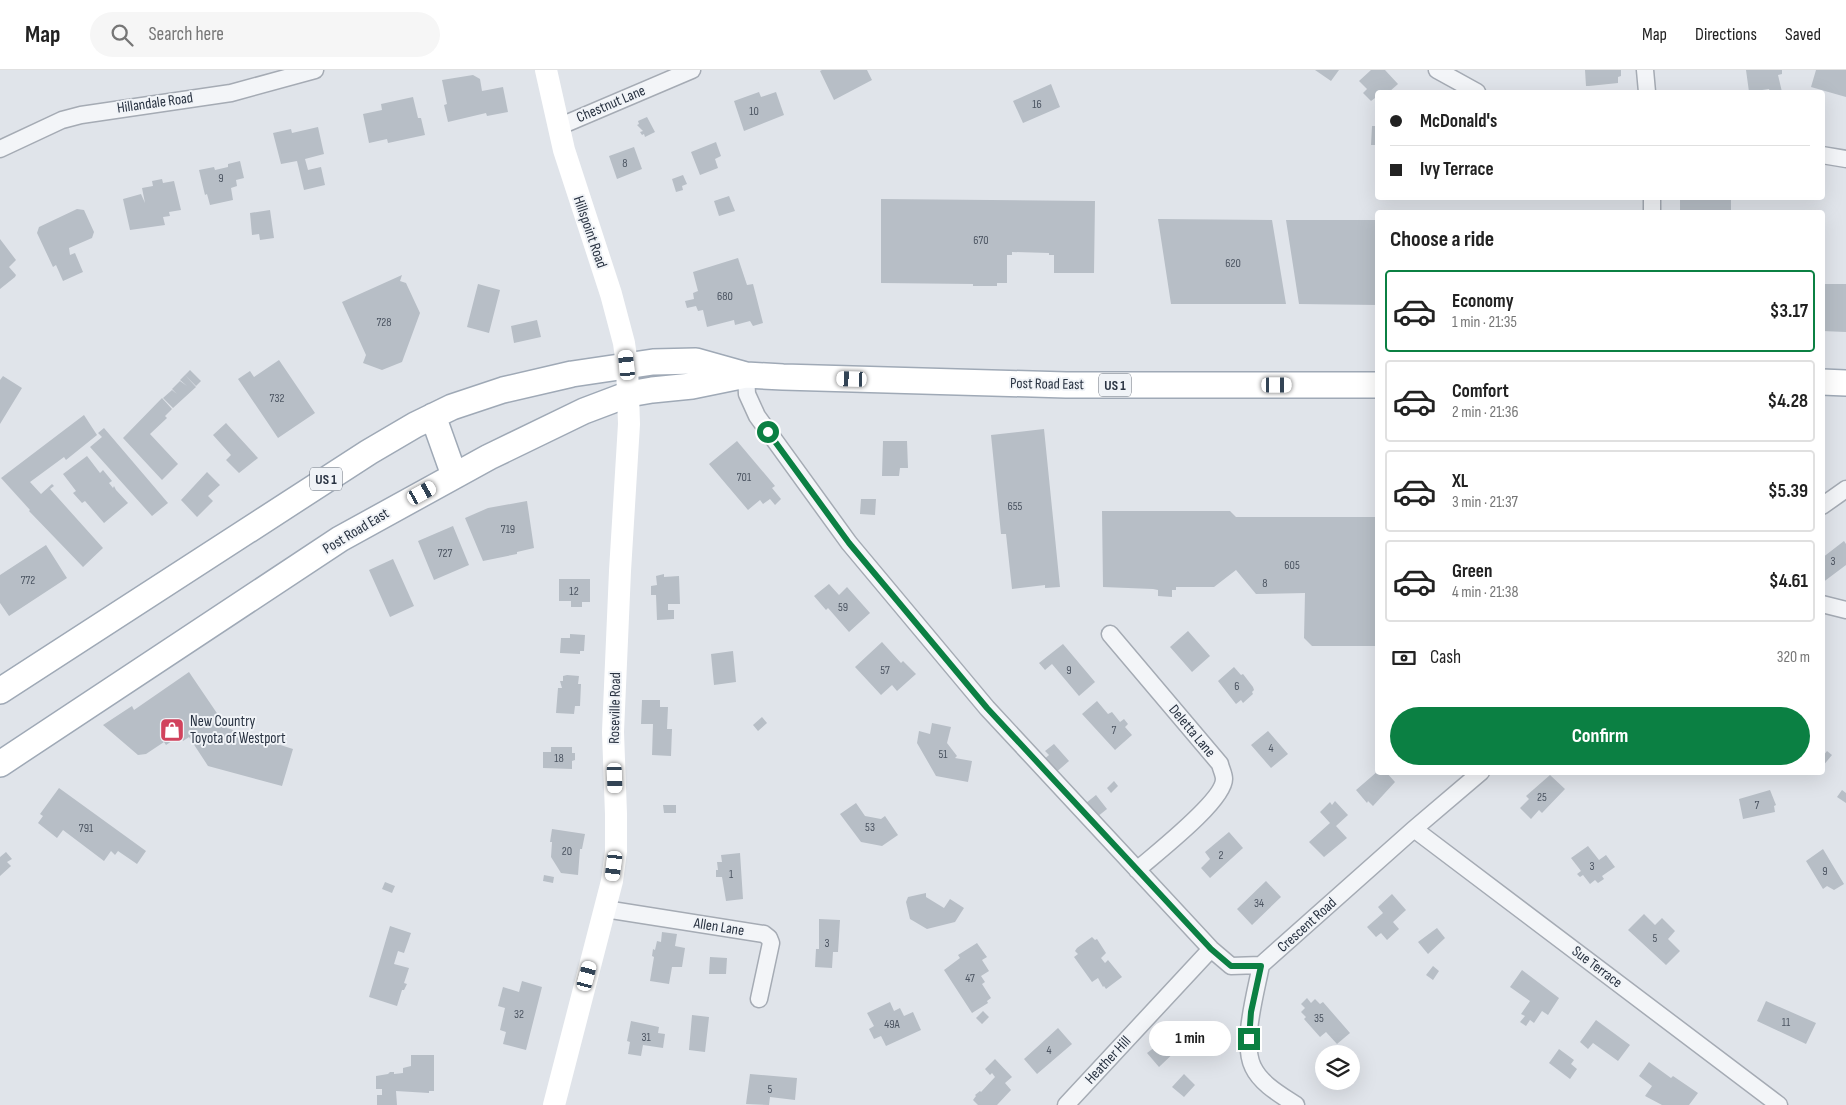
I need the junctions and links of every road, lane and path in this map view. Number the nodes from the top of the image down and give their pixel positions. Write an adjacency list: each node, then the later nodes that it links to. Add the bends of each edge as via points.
1 (315, 70): 9 (street, Hillandale Road, via 231,93 80,115)
2 (546, 70): 8 (street, Hillspoint Road)
3 (692, 70): 8 (street, Chestnut Lane)
4 (1436, 70): 6 (street)
5 (1645, 70): 7 (street)
6 (1473, 90)
7 (1647, 90)
8 (558, 127): 12 (street, Hillspoint Road, via 611,294)
9 (0, 149)
10 (1825, 155): 11 (street)
11 (1846, 159)
12 (627, 365): 13 (main road, Post Road East / US 1, via 696,361); 17 (street, Hillspoint Road); 18 (main road, Post Road East / US 1, via 503,390)
13 (746, 374): 16 (main road, Post Road East / US 1, via 1066,385); 17 (main road, Post Road East / US 1, via 692,386); 29 (street, via 752,409 849,543 987,708)
14 (1825, 382): 15 (main road)
15 (1846, 383)
16 (1375, 385)
17 (629, 394): 19 (main road, Post Road East / US 1, via 551,426); 30 (street, Roseville Road, via 614,723 616,852)
18 (433, 416): 19 (main road); 25 (main road, Post Road East / US 1, via 369,452)
19 (454, 475): 26 (main road, Post Road East / US 1, via 310,558)
20 (1846, 489): 21 (street)
21 (1825, 504)
22 (1825, 605): 23 (street)
23 (1846, 610)
24 (1110, 634): 29 (street, Deletta Lane, via 1220,764 1224,780 1219,794 1207,808)
25 (0, 691)
26 (0, 764)
27 (1477, 775): 28 (street, Crescent Road)
28 (1414, 829): 32 (street, Crescent Road); 37 (street, Sue Terrace)
29 (1137, 870): 31 (street)
30 (605, 909): 33 (street, Allen Lane, via 764,934 771,943); 34 (street, Roseville Road)
31 (1211, 949): 32 (street, via 1231,966); 35 (street, Heather Hill)
32 (1261, 966): 36 (street, via 1251,1012 1248,1051 1253,1069 1269,1087)
33 (759, 1000)
34 (554, 1105)
35 (1066, 1105)
36 (1296, 1105)
37 (1779, 1105)

